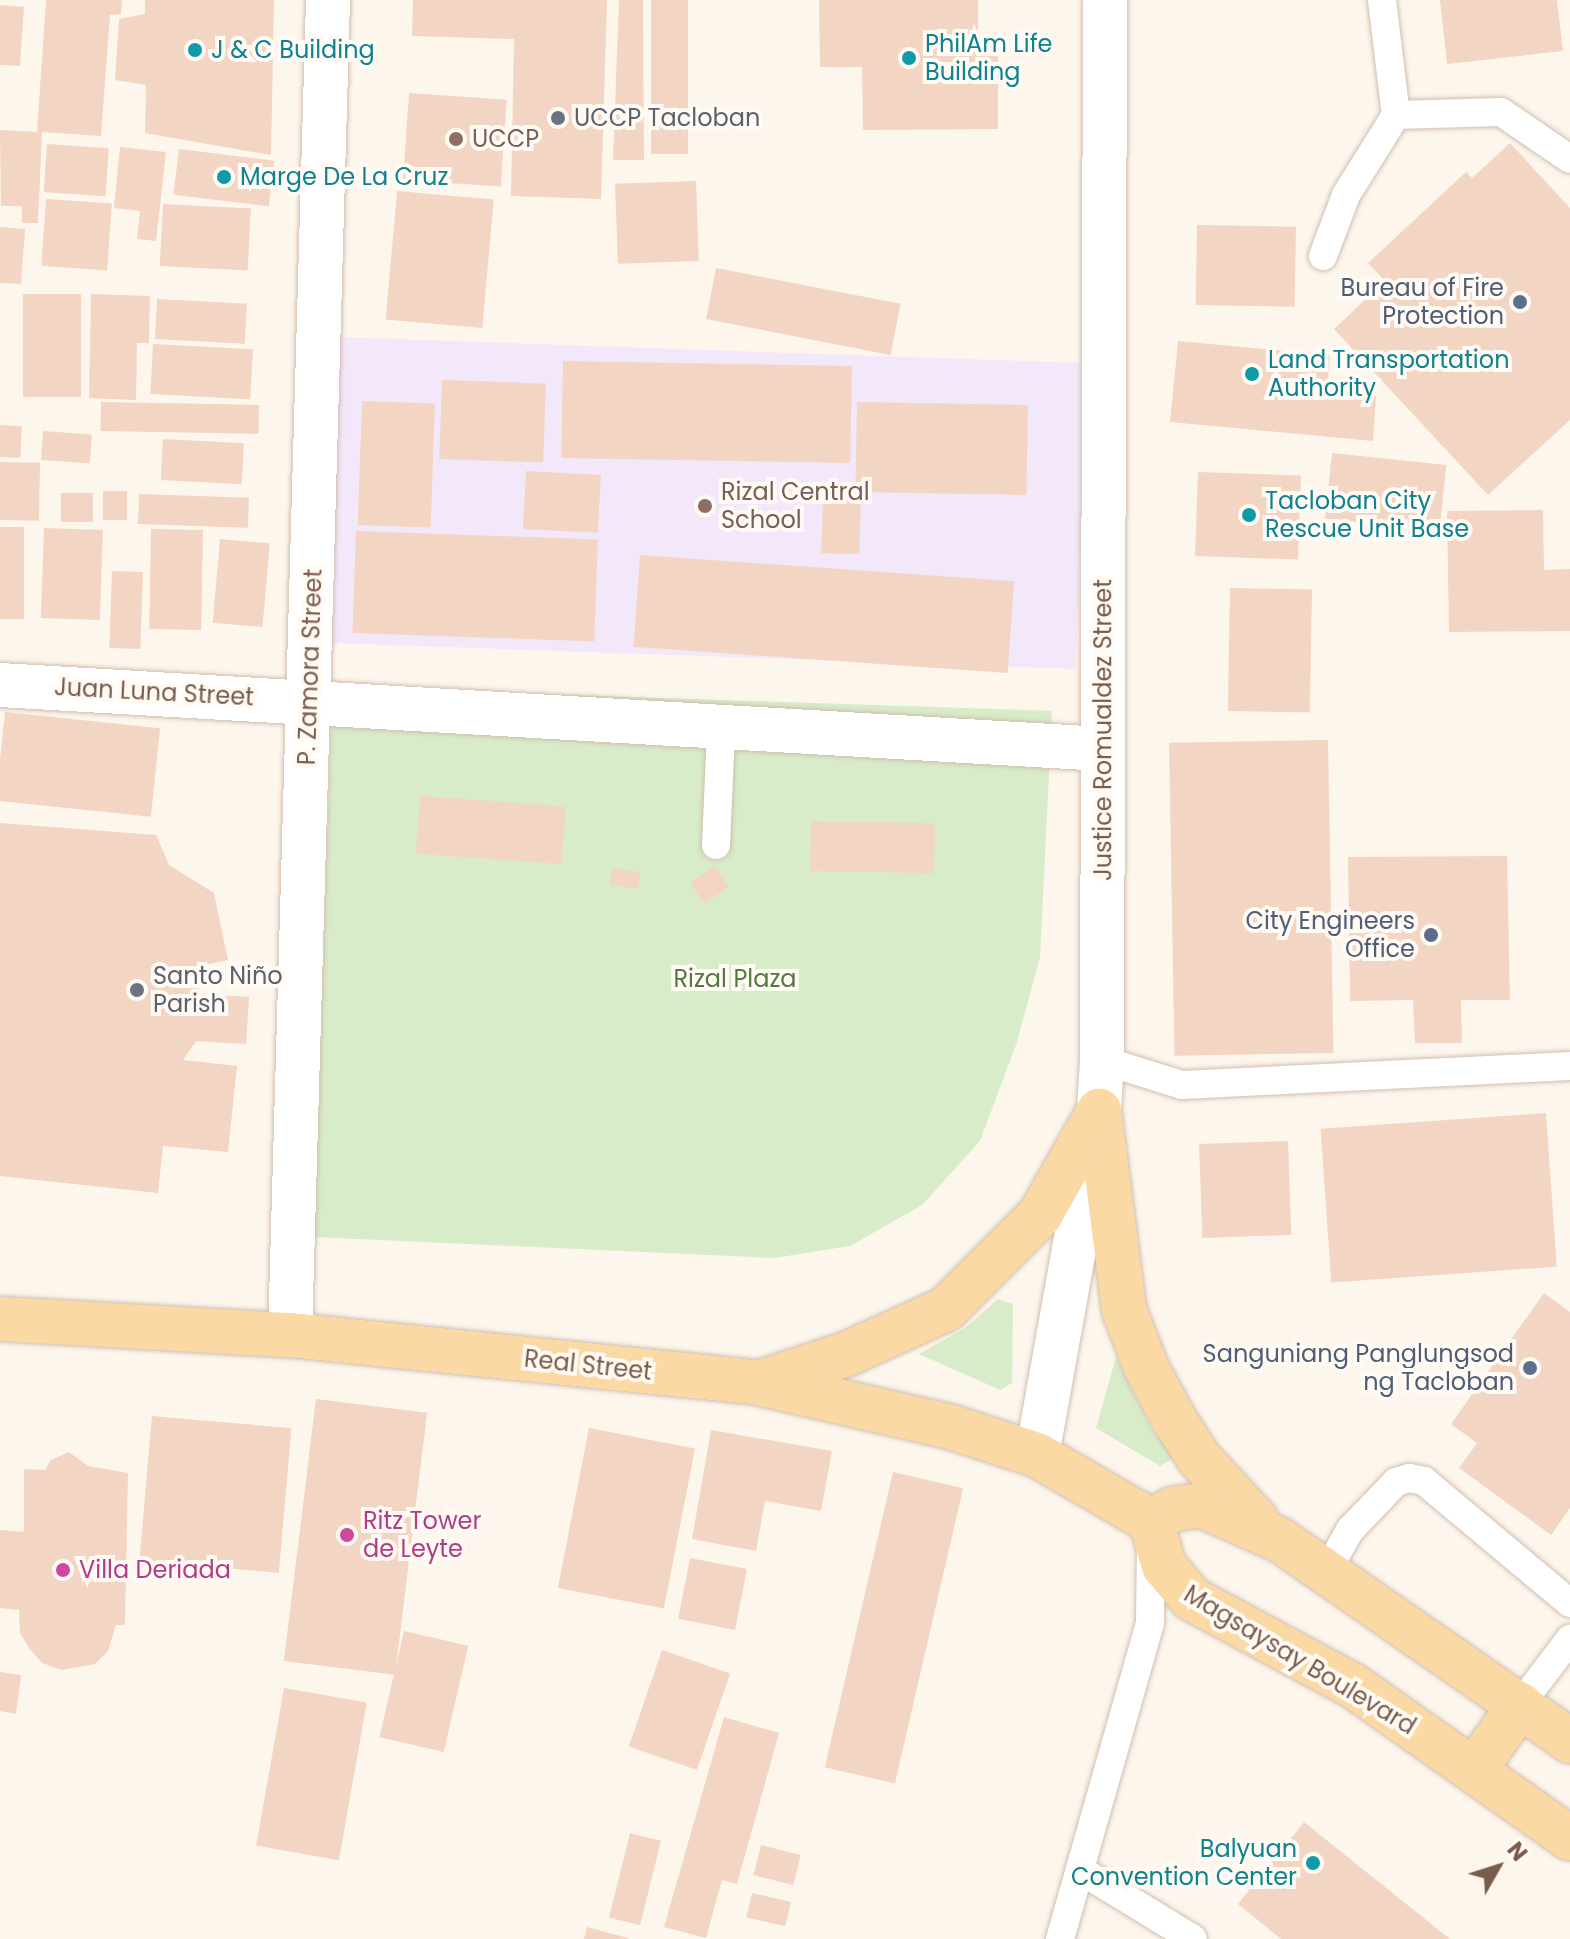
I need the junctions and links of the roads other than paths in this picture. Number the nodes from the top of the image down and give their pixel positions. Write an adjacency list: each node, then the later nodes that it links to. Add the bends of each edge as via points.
1 (328, 0): 8 (street, P. Zamora Street)
2 (1105, 0): 10 (street, Justice Romualdez Street)
3 (1382, 0): 4 (lane)
4 (1396, 115): 5 (lane, via 1501,112); 6 (lane, via 1346,195)
5 (1570, 159)
6 (1323, 256)
7 (0, 685): 8 (street, Juan Luna Street)
8 (309, 699): 9 (street, Juan Luna Street); 16 (street, P. Zamora Street)
9 (721, 731): 10 (street, Juan Luna Street); 11 (lane)
10 (1102, 749): 12 (street, Justice Romualdez Street)
11 (716, 845)
12 (1102, 1060): 13 (lane, via 1182,1085); 14 (street, Justice Romualdez Street)
13 (1570, 1066)
14 (1099, 1111): 17 (main road, via 1040,1215 946,1309 849,1353); 18 (street, Justice Romualdez Street); 20 (main road, via 1124,1310 1147,1369 1198,1457)
15 (0, 1319): 16 (main road, Real Street)
16 (290, 1335): 17 (main road, Real Street)
17 (759, 1383): 18 (main road, Real Street, via 951,1427)
18 (1037, 1455): 19 (main road, Real Street)
19 (1151, 1521): 20 (main road, via 1174,1509 1201,1505); 26 (main road, Magsaysay Boulevard, via 1164,1566 1192,1599 1352,1685); 28 (lane, via 1150,1623)
20 (1268, 1534): 21 (main road)
21 (1328, 1569): 22 (lane, via 1350,1530 1396,1482 1409,1478 1424,1481); 24 (main road)
22 (1570, 1603)
23 (1570, 1639): 24 (lane)
24 (1520, 1705): 25 (main road); 26 (main road)
25 (1570, 1741)
26 (1474, 1770): 27 (main road, Magsaysay Boulevard)
27 (1570, 1838)
28 (1080, 1870): 29 (lane); 30 (lane)
29 (1060, 1939)
30 (1193, 1939)

